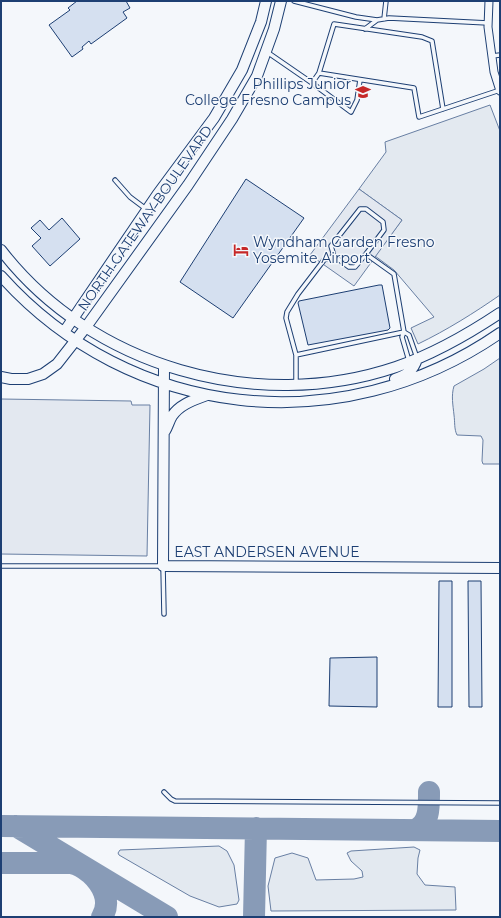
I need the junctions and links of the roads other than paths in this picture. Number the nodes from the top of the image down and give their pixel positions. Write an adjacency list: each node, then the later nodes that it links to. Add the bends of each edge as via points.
1 (266, 1): 18 (main road, NORTH GATEWAY BOULEVARD, via 261,22 242,70)
2 (281, 1): 10 (main road, NORTH GATEWAY BOULEVARD)
3 (294, 1): 7 (lane)
4 (386, 1): 6 (lane)
5 (489, 1): 8 (street)
6 (384, 18): 7 (lane); 8 (lane)
7 (377, 20): 9 (lane)
8 (488, 24): 12 (street)
9 (366, 29): 13 (lane, via 334,24); 17 (lane, via 432,41)
10 (266, 51): 15 (lane); 19 (main road, NORTH GATEWAY BOULEVARD, via 257,76)
11 (500, 55): 12 (lane)
12 (492, 56): 16 (street)
13 (319, 74): 14 (lane); 15 (lane)
14 (360, 80): 15 (lane, via 357,100 351,112); 17 (lane, via 414,88 419,117)
15 (312, 83)
16 (500, 90): 17 (lane)
17 (443, 109)
18 (211, 122): 19 (main road); 21 (main road, NORTH GATEWAY BOULEVARD)
19 (224, 130): 28 (main road, NORTH GATEWAY BOULEVARD, via 188,185)
20 (115, 180): 21 (lane, via 130,197)
21 (147, 210): 27 (main road, NORTH GATEWAY BOULEVARD)
22 (1, 250): 27 (main road, via 18,270)
23 (366, 254): 24 (lane, via 355,267 349,267); 24 (lane, via 384,230 383,222 366,209 360,209 332,246); 30 (lane, via 394,274)
24 (334, 256): 33 (lane, via 324,260 287,312 286,318)
25 (1, 276): 29 (main road, via 34,309)
26 (500, 313): 34 (main road, via 459,339)
27 (73, 318): 28 (main road); 29 (main road, NORTH GATEWAY BOULEVARD)
28 (86, 327): 32 (main road, NORTH GATEWAY BOULEVARD); 35 (main road, via 119,346)
29 (64, 332): 32 (main road)
30 (404, 332): 33 (lane); 34 (lane, via 408,335); 34 (lane, via 402,337)
31 (500, 333): 40 (main road, via 471,352 422,375 374,391)
32 (76, 340): 36 (main road, NORTH GATEWAY BOULEVARD, via 57,364 43,374 28,379); 37 (main road, via 112,362)
33 (296, 355): 38 (lane)
34 (413, 361): 38 (main road, via 337,382); 40 (main road, via 414,366 401,377)
35 (164, 366): 37 (main road, EAST ANDERSEN AVENUE); 38 (main road, via 225,381)
36 (1, 377)
37 (164, 383): 39 (main road); 41 (main road, EAST ANDERSEN AVENUE)
38 (296, 385)
39 (207, 395): 40 (main road, via 265,402); 41 (main road, via 188,402 177,410)
40 (336, 398)
41 (164, 435): 43 (main road, EAST ANDERSEN AVENUE)
42 (1, 566): 43 (lane)
43 (163, 566): 44 (main road, EAST ANDERSEN AVENUE); 45 (lane)
44 (500, 568)
45 (164, 614)
46 (164, 792): 47 (lane, via 175,801)
47 (500, 803)

